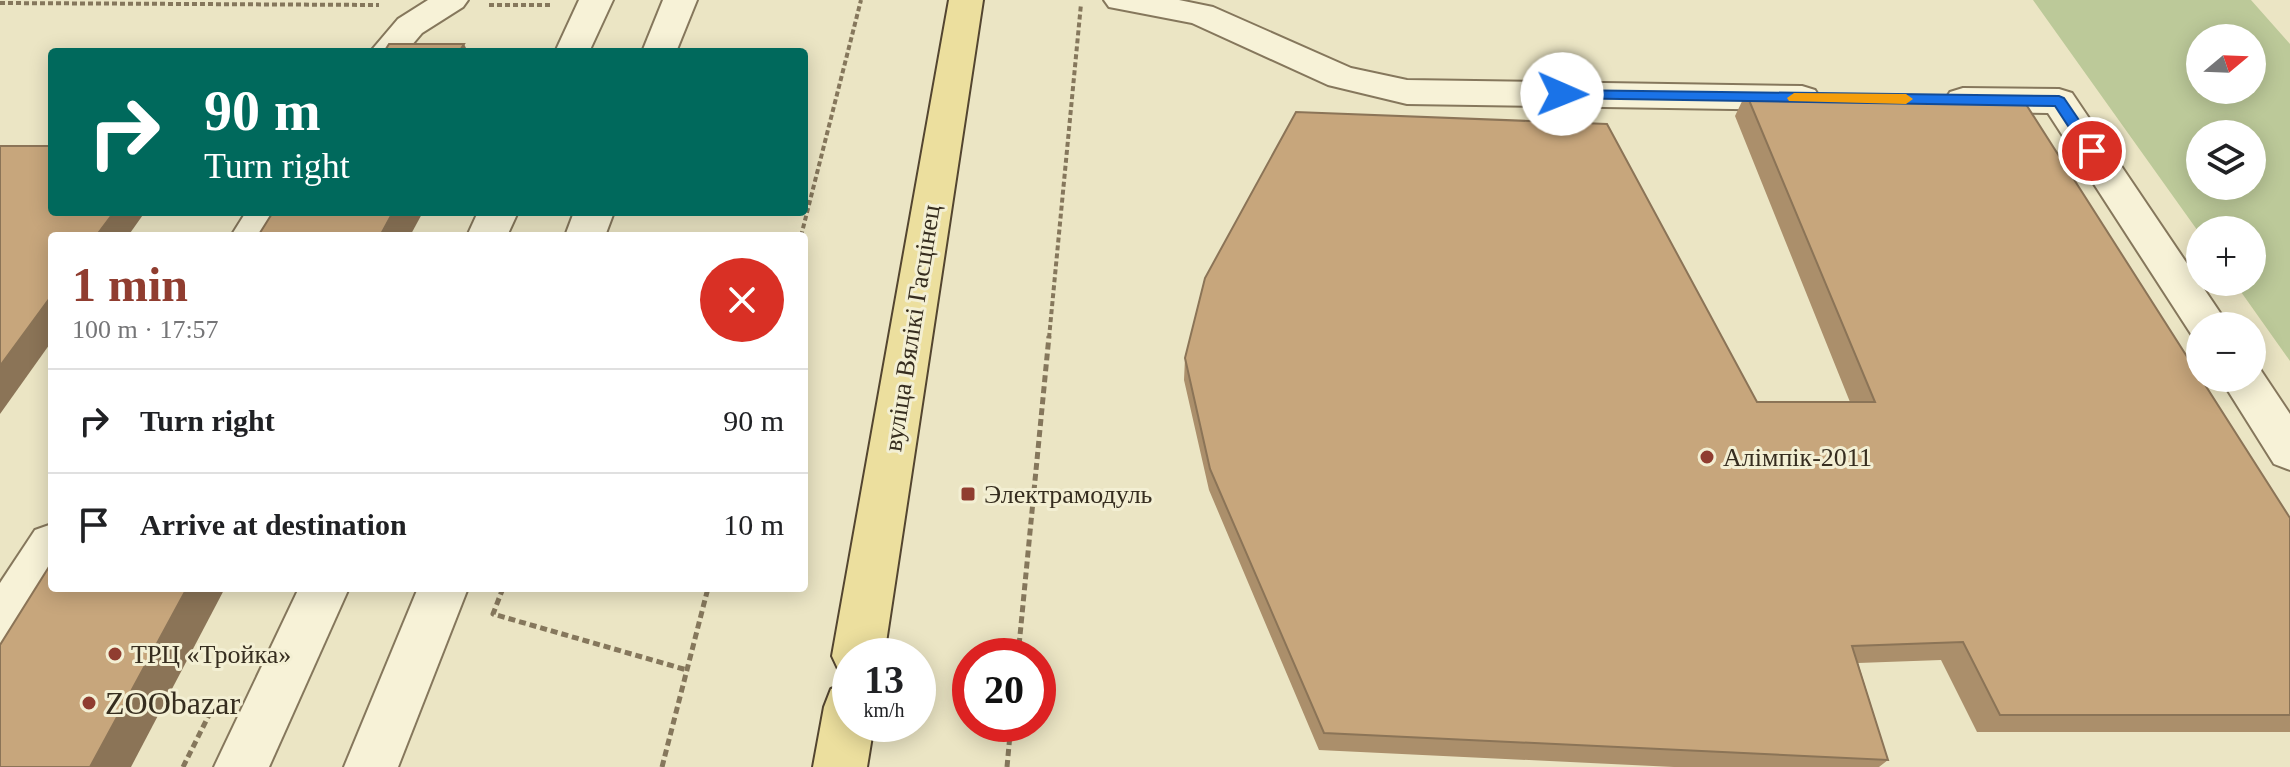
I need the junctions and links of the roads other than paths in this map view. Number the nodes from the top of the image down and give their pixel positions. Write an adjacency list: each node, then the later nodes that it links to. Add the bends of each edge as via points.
1 (680, 0): 8 (lane)
2 (966, 0): 18 (main road, вуліца Вялікі Гасцінец)
3 (1121, 0): 9 (lane, via 1201,14 1341,77 1407,92)
4 (580, 2): 7 (lane)
5 (448, 3): 6 (lane, via 410,26)
6 (391, 48)
7 (573, 48)
8 (661, 48)
9 (1836, 98)
10 (1932, 100): 11 (lane, via 2059,101)
11 (2199, 312)
12 (2251, 392): 13 (lane)
13 (2290, 451)
14 (48, 551): 17 (lane)
15 (322, 592): 20 (lane)
16 (441, 592): 21 (lane)
17 (0, 626)
18 (861, 638)
19 (844, 742): 22 (main road)
20 (241, 767)
21 (371, 767)
22 (840, 767)

